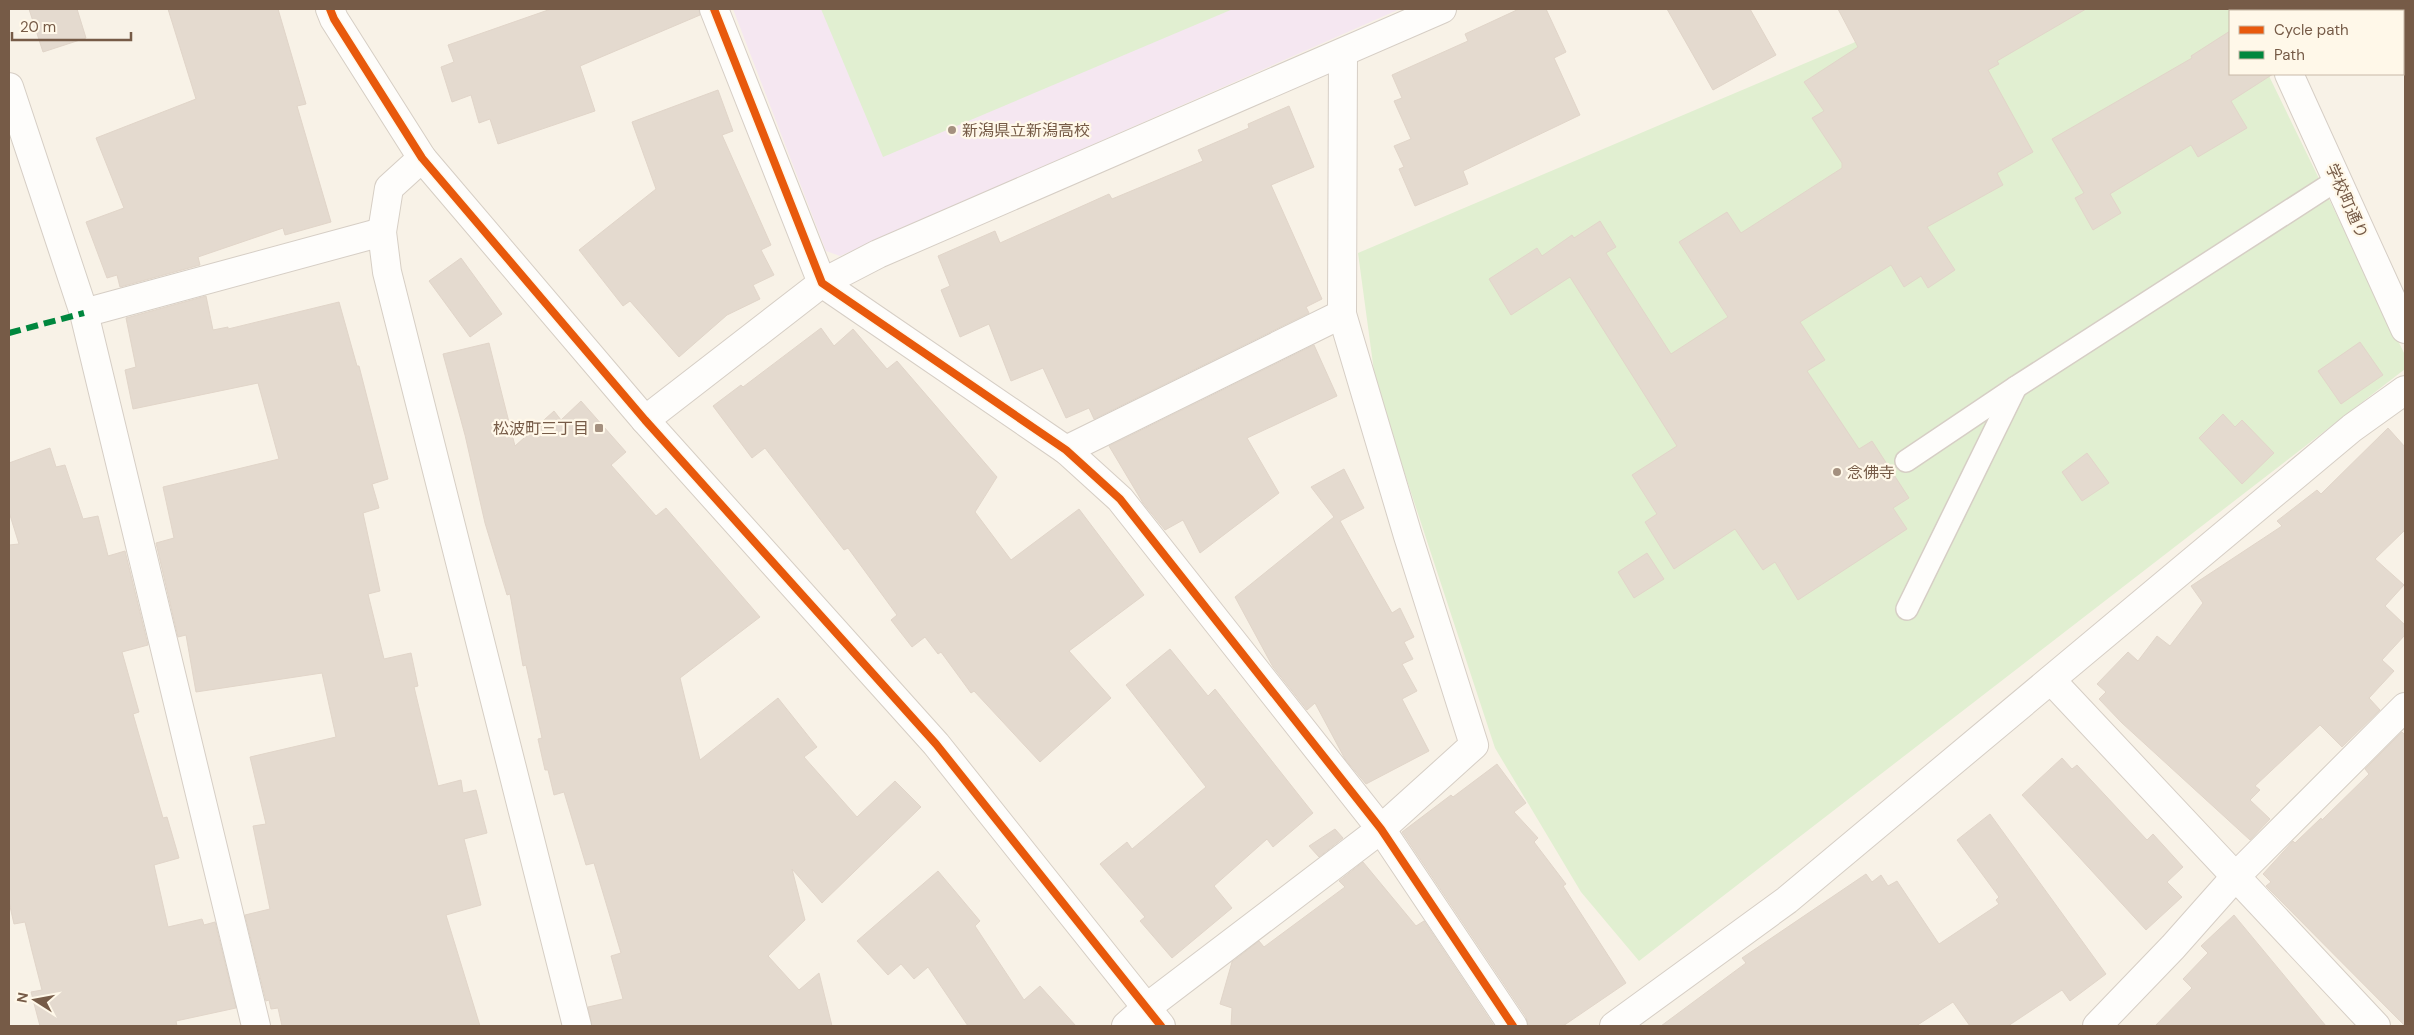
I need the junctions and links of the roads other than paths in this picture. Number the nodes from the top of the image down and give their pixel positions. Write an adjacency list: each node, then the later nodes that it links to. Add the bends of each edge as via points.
1 (330, 9): 7 (street)
2 (714, 9): 10 (street)
3 (1442, 9): 4 (street)
4 (1343, 53): 10 (street, via 878,254); 12 (street)
5 (2289, 75): 8 (street, 学校町通り)
6 (9, 87): 11 (street)
7 (422, 158): 9 (street, via 389,188); 16 (street)
8 (2337, 180): 13 (street, 学校町通り); 14 (lane)
9 (382, 232): 11 (street); 26 (street, via 390,281)
10 (822, 283): 16 (street); 17 (street)
11 (84, 313): 25 (street)
12 (1342, 314): 17 (street); 22 (street, via 1474,745)
13 (2405, 329)
14 (2016, 387): 18 (lane); 19 (lane)
15 (2405, 390): 20 (street, via 2352,428)
16 (645, 420): 24 (street, via 936,744)
17 (1066, 450): 22 (street, via 1120,499)
18 (1906, 461)
19 (1907, 609)
20 (2051, 680): 23 (street); 29 (street, via 1787,900)
21 (2405, 707): 23 (street)
22 (1381, 829): 24 (street); 28 (street)
23 (2236, 876): 30 (street, via 2174,947); 31 (street)
24 (1154, 1017): 27 (street)
25 (256, 1026)
26 (577, 1026)
27 (1126, 1026)
28 (1512, 1026)
29 (1614, 1026)
30 (2097, 1026)
31 (2376, 1026)

